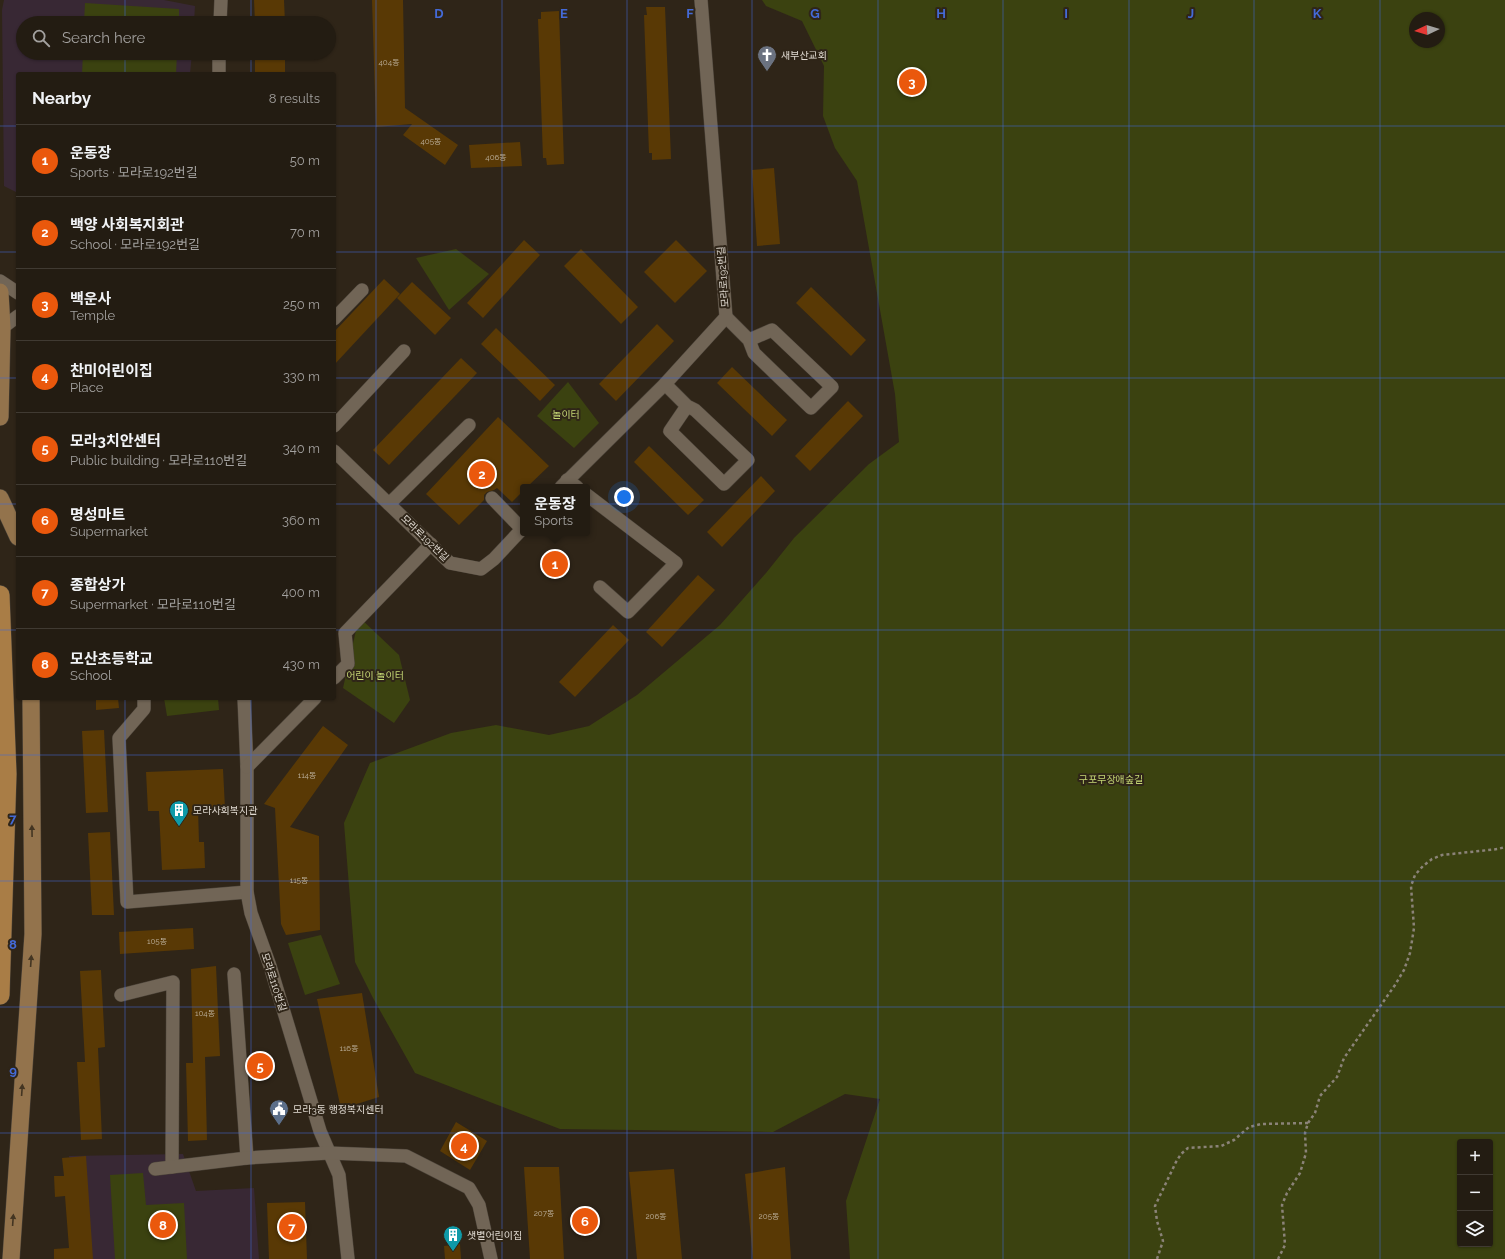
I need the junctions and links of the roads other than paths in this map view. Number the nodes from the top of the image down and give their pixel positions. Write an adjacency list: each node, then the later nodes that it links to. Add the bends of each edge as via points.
1 (221, 0): 3 (street)
2 (701, 0): 11 (street, 모라로192번길)
3 (220, 16)
4 (219, 60): 5 (street)
5 (219, 72)
6 (0, 281): 9 (street)
7 (362, 290): 10 (street)
8 (0, 292): 13 (main road)
9 (16, 292)
10 (336, 317)
11 (726, 317): 14 (street); 16 (street, 모라로192번길)
12 (16, 318): 13 (street)
13 (2, 328): 18 (main road)
14 (749, 340): 14 (street, via 772,330 832,387 811,408 754,353)
15 (404, 351): 19 (street)
16 (665, 384): 17 (street); 22 (street, 모라로192번길)
17 (687, 406): 17 (street, via 695,410 748,460 724,484 670,431)
18 (0, 417)
19 (336, 424)
20 (469, 425): 26 (street)
21 (336, 453): 26 (street, 모라로192번길)
22 (569, 484)
23 (590, 497): 31 (street, via 676,563 628,612)
24 (0, 498): 29 (main road)
25 (492, 498): 27 (street)
26 (389, 504): 30 (street, 모라로192번길)
27 (520, 527)
28 (520, 531): 30 (street, 모라로192번길, via 494,559 481,568 450,563)
29 (16, 533)
30 (431, 544): 33 (street, via 346,632 348,664)
31 (600, 588)
32 (0, 595): 41 (highway, via 7,774)
33 (336, 676)
34 (31, 700): 47 (main road, one-way to 34, via 33,934)
35 (144, 700): 39 (street, via 144,709 119,738 127,902)
36 (244, 700): 38 (street, 모라로110번길)
37 (313, 700): 38 (street)
38 (247, 767): 39 (street, 모라로110번길)
39 (247, 892): 43 (street, 모라로110번길, via 251,913)
40 (234, 974): 44 (street)
41 (0, 995)
42 (120, 995): 45 (street, via 173,982)
43 (329, 1153): 44 (street); 48 (street, 모라로110번길, via 339,1175); 49 (street, via 406,1156 469,1188 480,1205)
44 (247, 1158): 45 (street)
45 (172, 1167): 46 (street)
46 (155, 1169)
47 (11, 1259)
48 (348, 1259)
49 (491, 1259)

